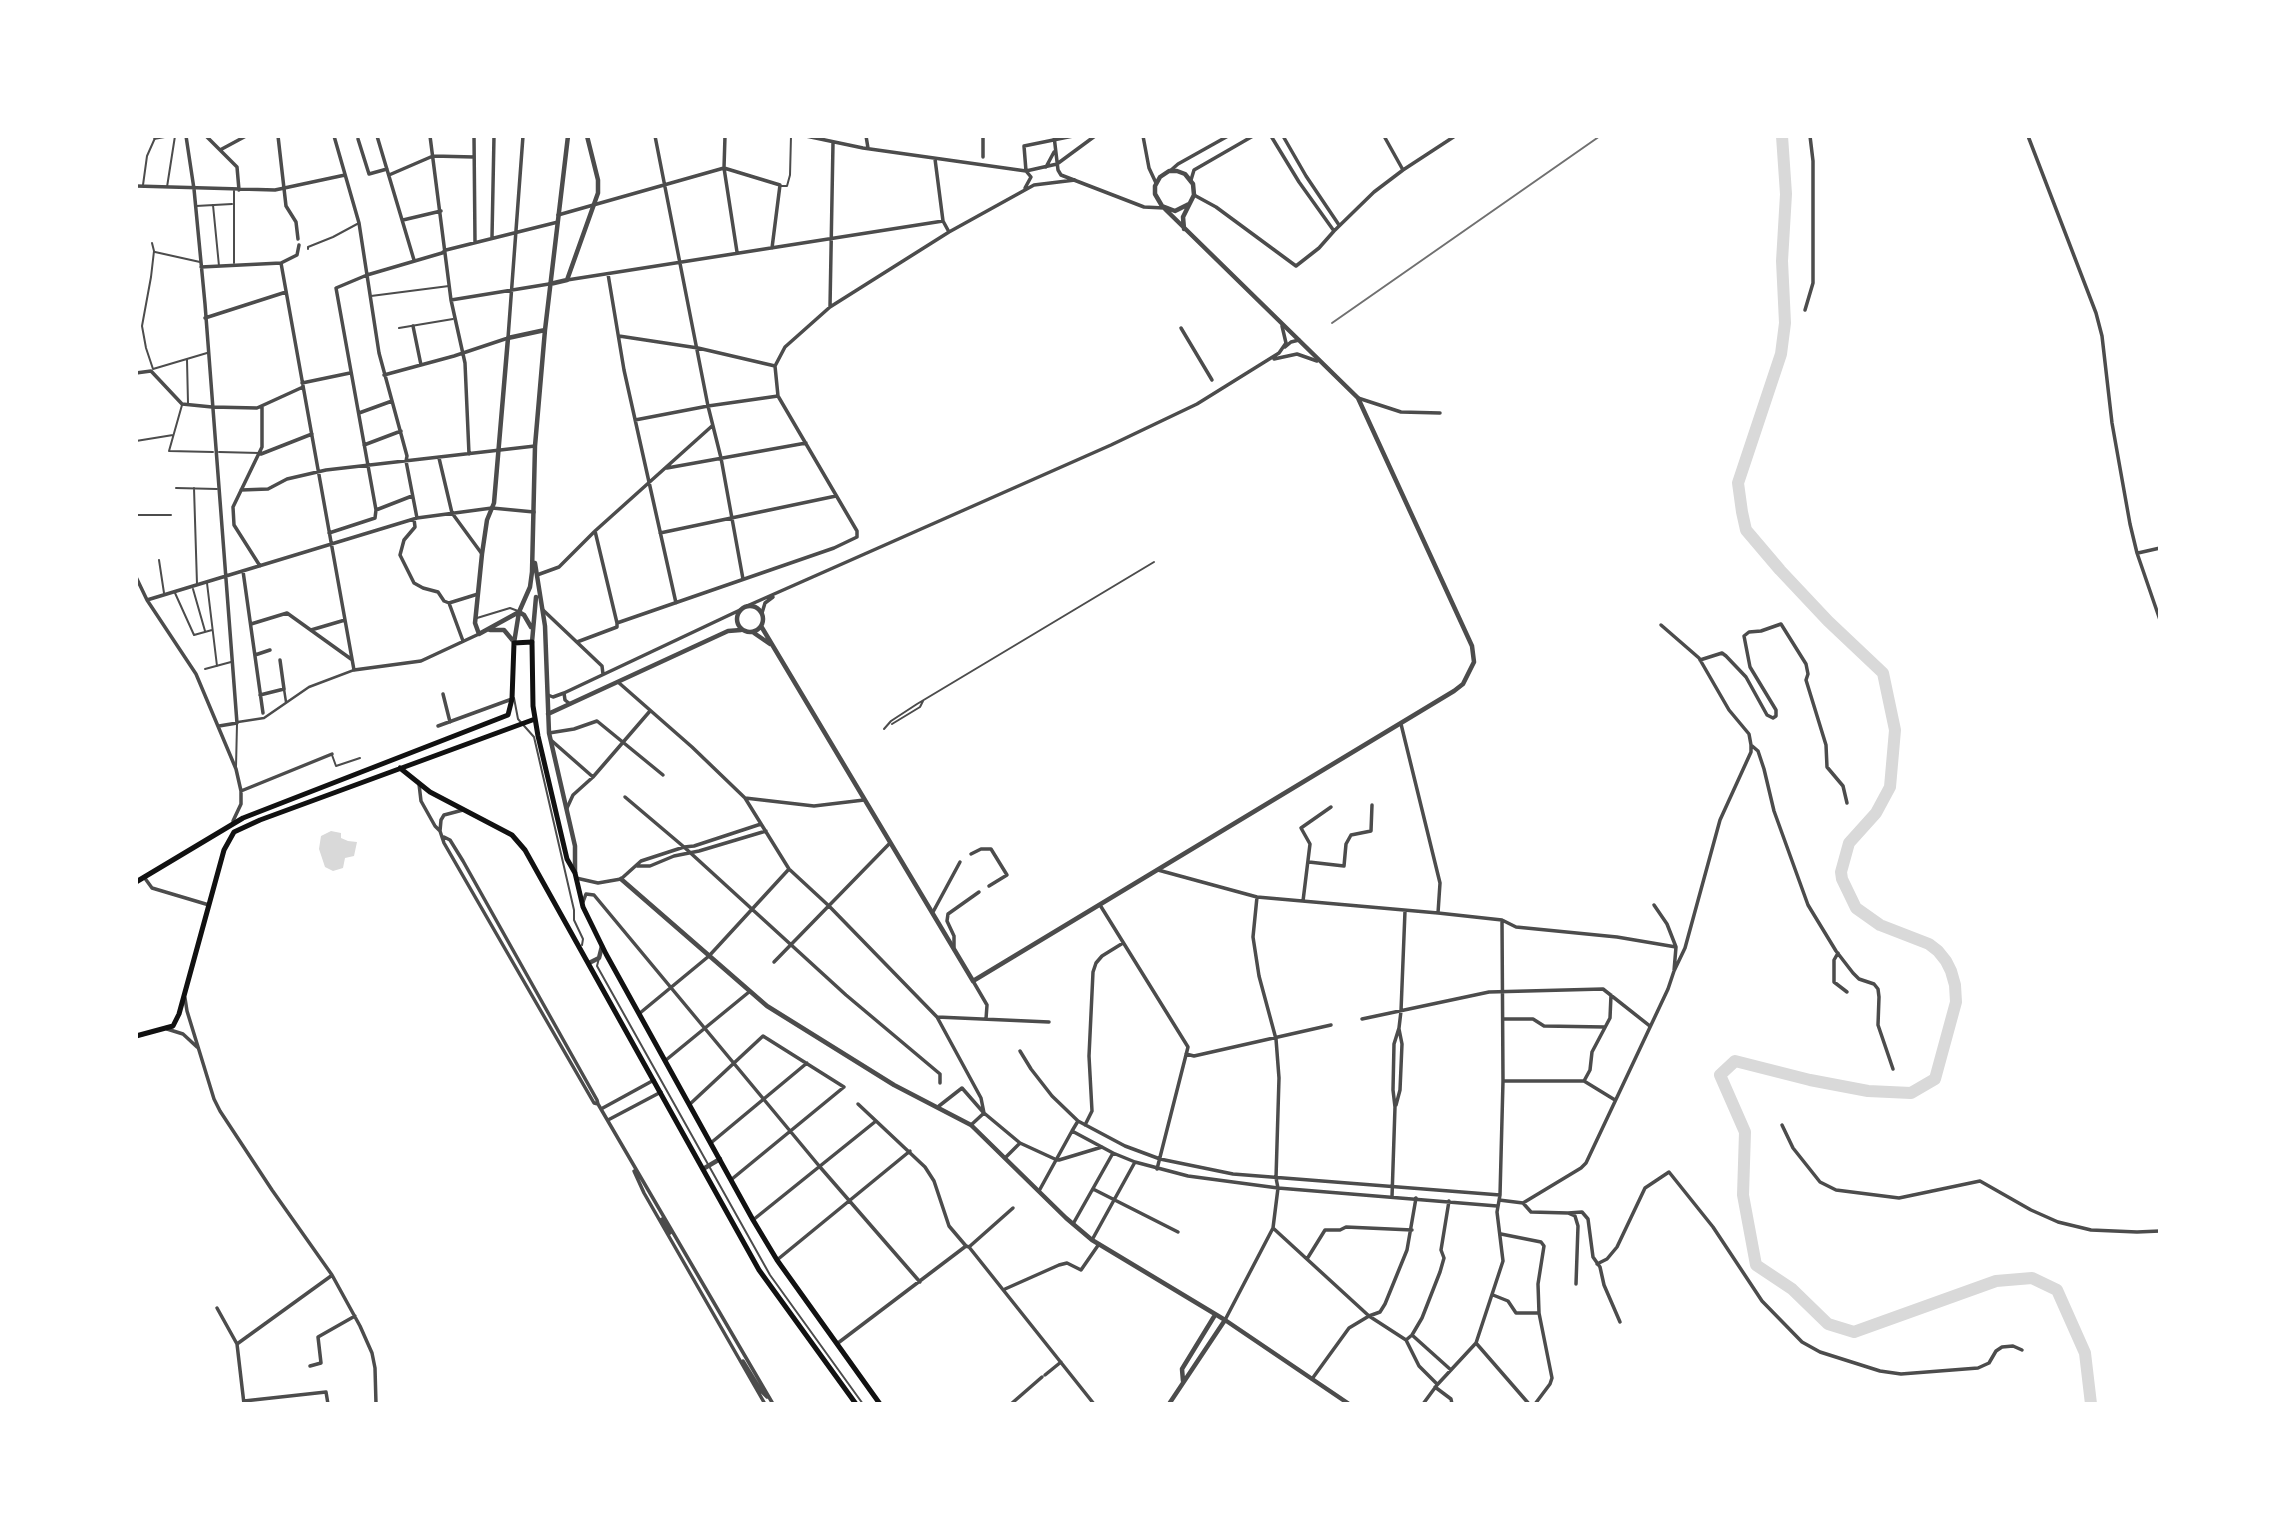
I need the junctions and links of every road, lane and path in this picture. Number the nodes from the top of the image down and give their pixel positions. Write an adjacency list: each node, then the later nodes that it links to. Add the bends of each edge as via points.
1 (166, 136): 32 (street)
2 (175, 136): 58 (lane)
3 (186, 136): 60 (street)
4 (206, 136): 37 (street)
5 (246, 136): 37 (street)
6 (278, 136): 59 (street)
7 (334, 136): 49 (street)
8 (377, 136): 44 (street)
9 (430, 136): 38 (street)
10 (474, 136): 39 (street)
11 (494, 136): 81 (street)
12 (523, 136): 79 (street)
13 (568, 136): 71 (street)
14 (587, 136): 67 (street, via 598,180)
15 (655, 136): 57 (street)
16 (725, 136): 43 (street)
17 (791, 136): 55 (lane, via 790,175 787,186)
18 (806, 136): 35 (street)
19 (866, 136): 36 (street)
20 (983, 136): 40 (street)
21 (1073, 136): 34 (street)
22 (1095, 136): 42 (street)
23 (1143, 136): 53 (street)
24 (1228, 136): 48 (street)
25 (1253, 136): 52 (street, via 1195,170)
26 (1272, 136): 78 (street)
27 (1283, 136): 76 (street)
28 (1384, 136): 46 (street)
29 (1455, 136): 46 (street)
30 (1810, 136): 107 (street, via 1814,284)
31 (2028, 136): 182 (street, via 2099,324)
32 (155, 137): 54 (lane)
33 (358, 139): 44 (street, via 369,174)
34 (1055, 142): 42 (street); 45 (street, via 1051,162); 47 (street, via 1024,146)
35 (833, 143): 36 (street); 83 (street)
36 (868, 148): 41 (street)
37 (219, 150): 62 (street, via 237,167)
38 (433, 156): 39 (street); 50 (street); 70 (street)
39 (474, 157): 84 (street)
40 (983, 157)
41 (935, 159): 47 (street); 73 (street)
42 (1057, 164): 45 (street); 51 (street, via 1061,175)
43 (723, 168): 55 (street); 57 (street); 90 (street)
44 (387, 169): 50 (street)
45 (1043, 169): 47 (street)
46 (1403, 170): 76 (street)
47 (1026, 171): 61 (street, via 1030,181)
48 (1169, 172): 52 (street, via 1181,172); 53 (street)
49 (345, 175): 59 (street); 75 (street)
50 (389, 175): 72 (street)
51 (1074, 180): 61 (street); 69 (street, via 1144,207)
52 (1191, 180): 63 (street)
53 (1156, 183): 69 (street, via 1156,197)
54 (143, 185): 56 (street); 58 (street)
55 (780, 185): 87 (street)
56 (136, 186)
57 (664, 186): 67 (street); 92 (street)
58 (167, 187): 60 (street)
59 (282, 187): 62 (street); 82 (street)
60 (194, 189): 62 (street); 68 (street)
61 (1023, 189): 80 (street)
62 (236, 190): 64 (lane)
63 (1194, 195): 65 (street); 78 (street, via 1296,266)
64 (233, 204): 66 (lane); 95 (lane)
65 (1189, 204): 69 (street, via 1178,211); 77 (street)
66 (213, 205): 68 (lane); 96 (lane)
67 (594, 205): 71 (street); 99 (street)
68 (194, 206): 94 (street)
69 (1165, 209): 77 (street)
70 (441, 211): 72 (street); 88 (street)
71 (558, 215): 74 (street)
72 (403, 220): 91 (street)
73 (943, 221): 80 (street); 83 (street)
74 (558, 222): 79 (street); 100 (street)
75 (359, 223): 86 (lane); 98 (street)
76 (1339, 226): 78 (street)
77 (1184, 229): 108 (street)
78 (1334, 231)
79 (516, 232): 81 (street); 102 (street)
80 (949, 232): 106 (street)
81 (492, 237): 84 (street)
82 (298, 239)
83 (832, 239): 87 (street); 106 (street)
84 (475, 242): 88 (street)
85 (152, 243): 89 (lane)
86 (303, 248): 93 (street)
87 (772, 248): 90 (street)
88 (446, 250): 91 (street); 101 (street)
89 (153, 251): 94 (lane); 123 (lane, via 142,326 146,348 153,369)
90 (737, 253): 92 (street)
91 (414, 260): 98 (street)
92 (680, 261): 97 (street); 119 (street)
93 (281, 263): 95 (street); 103 (street)
94 (201, 264): 96 (street); 109 (street)
95 (234, 266): 96 (street)
96 (219, 267)
97 (608, 274): 99 (street); 115 (street)
98 (366, 275): 104 (street); 129 (street, via 336,288)
99 (568, 280): 100 (street)
100 (551, 284): 102 (street); 114 (street)
101 (449, 286): 104 (lane); 105 (street)
102 (512, 290): 105 (street); 116 (street)
103 (286, 292): 109 (street); 132 (street)
104 (370, 296): 130 (street)
105 (451, 300): 110 (street)
106 (830, 307): 126 (street, via 785,346)
107 (1805, 310)
108 (1277, 317): 117 (street); 118 (street, via 1285,331)
109 (205, 318): 121 (street)
110 (455, 319): 111 (lane); 120 (street)
111 (414, 326): 112 (lane); 125 (street)
112 (399, 328)
113 (1181, 328): 131 (street)
114 (545, 330): 116 (street); 151 (street)
115 (618, 336): 119 (street); 143 (street)
116 (508, 338): 120 (street); 152 (street)
117 (1301, 340): 118 (street); 122 (street); 127 (street)
118 (1284, 347): 124 (street)
119 (698, 348): 126 (street); 138 (street)
120 (463, 352): 125 (street); 155 (street)
121 (208, 353): 123 (lane); 139 (street)
122 (1290, 354): 124 (street); 127 (street)
123 (187, 358): 137 (lane)
124 (1272, 359): 199 (street, via 1158,424)
125 (421, 365): 130 (street)
126 (775, 366): 133 (street)
127 (1327, 366): 134 (street)
128 (137, 373): 136 (street, via 151,371)
129 (350, 373): 132 (street); 142 (street)
130 (384, 375): 135 (street)
131 (1212, 380)
132 (303, 385): 140 (street); 147 (street)
133 (778, 396): 138 (street); 149 (street)
134 (1358, 398): 141 (street, via 1401,412); 255 (street, via 1474,651 1472,667 1459,688)
135 (392, 401): 142 (street); 145 (street)
136 (182, 404): 137 (street); 146 (lane)
137 (188, 404): 139 (street)
138 (708, 406): 143 (street); 144 (street)
139 (212, 407): 140 (street); 153 (street)
140 (262, 407): 154 (street)
141 (1440, 412)
142 (359, 413): 150 (street)
143 (635, 419): 162 (street)
144 (713, 426): 157 (street); 160 (street)
145 (401, 431): 150 (street); 158 (street)
146 (174, 435): 148 (lane); 153 (lane, via 169,451)
147 (312, 435): 154 (street); 161 (street)
148 (136, 441)
149 (806, 443): 157 (street); 168 (street)
150 (364, 444): 159 (street)
151 (536, 446): 152 (street); 171 (street)
152 (500, 450): 155 (street); 169 (street)
153 (216, 452): 154 (lane); 165 (street)
154 (260, 454): 166 (street)
155 (469, 454): 156 (street)
156 (439, 458): 158 (street); 172 (street)
157 (722, 458): 160 (street); 175 (street)
158 (406, 461): 159 (street); 167 (street)
159 (368, 466): 161 (street); 170 (street)
160 (665, 469): 162 (street)
161 (318, 471): 166 (street, via 268,489); 178 (street)
162 (648, 482): 177 (street); 179 (street)
163 (176, 488): 164 (lane)
164 (194, 488): 165 (lane); 194 (lane)
165 (218, 489): 190 (street)
166 (241, 490): 187 (street, via 233,507 234,525)
167 (412, 496): 170 (street); 176 (street)
168 (836, 496): 175 (street); 192 (street, via 857,537)
169 (492, 508): 171 (street); 172 (street); 183 (street)
170 (376, 510): 178 (street, via 375,518)
171 (534, 512): 184 (street)
172 (452, 513): 176 (street); 183 (street)
173 (136, 515): 174 (lane)
174 (171, 515)
175 (733, 518): 179 (street); 192 (street)
176 (415, 519): 180 (street); 201 (street, via 400,555 414,583 438,592)
177 (595, 531): 189 (street, via 559,568); 211 (street)
178 (329, 533): 180 (street)
179 (660, 533): 202 (street)
180 (331, 545): 187 (street); 209 (street)
181 (2160, 548): 182 (street)
182 (2137, 553): 210 (street)
183 (482, 554): 198 (street)
184 (533, 554): 189 (street); 206 (street, via 530,587)
185 (159, 560): 197 (lane)
186 (1154, 562): 258 (lane, via 923,700 920,707)
187 (260, 566): 188 (street)
188 (243, 571): 190 (street); 212 (street)
189 (537, 575): 195 (street)
190 (226, 576): 193 (street); 233 (street)
191 (136, 577): 200 (street)
192 (743, 579): 202 (street)
193 (207, 582): 194 (street); 215 (lane)
194 (194, 585): 196 (street); 220 (lane)
195 (537, 589): 204 (street); 218 (street)
196 (174, 592): 197 (street); 220 (lane, via 194,635)
197 (164, 594): 200 (street)
198 (478, 594): 201 (street); 208 (street)
199 (778, 594): 203 (street); 207 (street, via 765,603)
200 (146, 600): 256 (street, via 198,672)
201 (449, 603): 223 (street)
202 (676, 603): 211 (street)
203 (747, 606): 205 (street); 207 (street)
204 (540, 607): 225 (street); 243 (street)
205 (740, 610): 219 (street, via 736,620); 237 (street)
206 (519, 612): 208 (lane, via 509,608); 217 (street); 218 (street); 226 (street)
207 (762, 613): 214 (street)
208 (476, 618): 222 (street)
209 (345, 620): 216 (street); 231 (street)
210 (2160, 620)
211 (617, 623): 225 (street, via 617,627)
212 (251, 624): 216 (street, via 287,613); 229 (street)
213 (1661, 625): 232 (street)
214 (761, 626): 221 (street); 227 (street)
215 (213, 630): 220 (lane); 234 (lane)
216 (311, 630): 231 (street)
217 (489, 630): 222 (street); 226 (street, via 504,630)
218 (533, 630): 224 (street)
219 (741, 630): 221 (street); 238 (street, via 728,631)
220 (205, 632)
221 (753, 632): 227 (street)
222 (479, 634): 223 (street)
223 (463, 641): 236 (street, via 421,661)
224 (532, 642): 226 (main road); 251 (main road)
225 (577, 642): 237 (street, via 602,666)
226 (514, 643): 240 (main road)
227 (773, 646): 273 (street)
228 (270, 650): 229 (street)
229 (256, 654): 244 (street)
230 (280, 660): 239 (street)
231 (353, 660): 236 (street)
232 (1700, 660): 262 (street, via 1749,734); 274 (street, via 1722,653 1726,656 1773,718 1776,710 1750,667 1744,636 1781,624 1806,664 1827,767 1843,786)
233 (232, 662): 234 (lane); 253 (street)
234 (217, 666): 235 (lane)
235 (205, 669)
236 (354, 670): 246 (street, via 309,687)
237 (602, 676): 241 (street)
238 (618, 682): 247 (street); 248 (street)
239 (284, 689): 244 (street); 246 (street)
240 (512, 690): 245 (main road); 254 (lane)
241 (565, 693): 243 (street); 247 (street)
242 (443, 694): 252 (street)
243 (547, 694): 249 (street)
244 (260, 695): 250 (street)
245 (512, 699): 252 (street); 280 (main road, via 508,715)
246 (286, 702): 250 (street)
247 (570, 704): 249 (street)
248 (650, 711): 261 (street); 272 (street)
249 (548, 714): 259 (street)
250 (263, 715): 253 (street)
251 (535, 719): 254 (main road); 297 (main road, via 567,859)
252 (450, 722): 257 (street)
253 (237, 723): 256 (street); 266 (lane)
254 (522, 724): 265 (main road); 319 (lane, via 534,737 574,920 583,939)
255 (1401, 724): 296 (street); 313 (street, via 1440,883)
256 (219, 726): 266 (street)
257 (438, 726)
258 (884, 729)
259 (549, 733): 260 (street); 261 (street, via 597,721)
260 (551, 740): 268 (street); 278 (street)
261 (622, 743): 267 (street); 268 (street)
262 (1751, 745): 321 (street, via 1758,751 1808,905); 326 (street, via 1720,820 1685,948)
263 (332, 754): 264 (lane, via 336,766); 270 (street)
264 (360, 758)
265 (400, 768): 269 (main road); 287 (main road, via 249,824 234,832)
266 (236, 769): 270 (street)
267 (663, 775)
268 (593, 777): 278 (street, via 573,795)
269 (419, 784): 277 (main road); 281 (street, via 421,801)
270 (241, 791): 280 (street, via 241,804)
271 (625, 797): 286 (street)
272 (745, 798): 273 (street, via 814,806); 279 (street)
273 (864, 800): 285 (street)
274 (1847, 803)
275 (1372, 805): 292 (street, via 1371,831 1351,835 1344,866)
276 (1331, 807): 292 (street, via 1300,828 1310,844)
277 (463, 810): 281 (street, via 444,816); 319 (main road, via 519,841)
278 (566, 810): 297 (street, via 575,846)
279 (761, 824): 282 (street); 286 (street)
280 (226, 827): 284 (main road)
281 (440, 831): 283 (street)
282 (766, 831): 288 (street); 295 (street)
283 (444, 837): 290 (street); 293 (street)
284 (211, 838): 287 (main road, via 221,838); 298 (main road)
285 (890, 843): 309 (street); 312 (street)
286 (684, 847): 288 (street); 294 (street)
287 (224, 850): 305 (main road)
288 (690, 853): 294 (street); 310 (street)
289 (971, 854): 301 (street, via 990,849 1007,876)
290 (463, 861): 293 (street); 366 (street)
291 (960, 862): 312 (street)
292 (1309, 862): 304 (street)
293 (457, 864): 366 (street)
294 (635, 866): 299 (street)
295 (789, 869): 309 (street); 310 (street)
296 (1158, 870): 303 (street); 306 (street)
297 (575, 876): 299 (street, via 598,883); 308 (main road)
298 (144, 877): 300 (main road); 305 (street, via 152,888)
299 (621, 879): 322 (street)
300 (136, 882)
301 (989, 886)
302 (979, 892): 320 (street, via 948,914)
303 (1257, 897): 304 (street); 348 (street, via 1253,937)
304 (1303, 901): 311 (street)
305 (209, 905): 332 (main road)
306 (1100, 905): 315 (street); 327 (street)
307 (1654, 905): 318 (street)
308 (583, 906): 316 (main road); 328 (street, via 585,895 594,895)
309 (829, 906): 317 (street); 336 (street)
310 (752, 909): 317 (street); 322 (street)
311 (1405, 911): 313 (street); 334 (street)
312 (932, 913): 320 (street)
313 (1438, 913): 314 (street)
314 (1502, 920): 318 (street, via 1516,927); 329 (street)
315 (1123, 943): 351 (street, via 1188,1047); 374 (street, via 1101,956 1093,972 1088,1056 1092,1111)
316 (602, 945): 323 (street); 335 (main road)
317 (793, 945): 324 (street); 359 (street, via 940,1074)
318 (1675, 947): 326 (street)
319 (581, 948): 325 (main road)
320 (953, 949): 327 (street)
321 (1838, 953): 331 (street, via 1835,982); 355 (street, via 1858,979 1878,989 1879,1032)
322 (709, 956): 328 (street); 330 (street)
323 (599, 958): 325 (street); 390 (lane, via 597,966)
324 (774, 962)
325 (589, 963): 356 (main road)
326 (1674, 971): 342 (street)
327 (973, 981): 337 (street, via 987,1005)
328 (671, 988): 335 (street); 344 (street)
329 (1504, 991): 333 (street, via 1603,989); 334 (street); 339 (street)
330 (748, 992): 344 (street); 367 (street, via 853,1060)
331 (1847, 992)
332 (185, 993): 346 (main road, via 173,1026); 349 (street)
333 (1611, 995): 342 (street); 343 (street)
334 (1401, 1011): 338 (street); 345 (street)
335 (639, 1014): 352 (main road)
336 (937, 1017): 337 (street); 369 (street, via 981,1098)
337 (986, 1018): 340 (street)
338 (1362, 1019)
339 (1504, 1019): 343 (street, via 1533,1019 1544,1026); 357 (street)
340 (1049, 1022)
341 (1331, 1026): 348 (street)
342 (1650, 1026): 363 (street)
343 (1605, 1027): 358 (street)
344 (705, 1028): 352 (street); 354 (street)
345 (1399, 1028): 368 (street, via 1400,1090); 368 (street, via 1394,1044)
346 (167, 1029): 347 (main road); 349 (street, via 183,1034)
347 (136, 1036)
348 (1276, 1039): 351 (street); 392 (street)
349 (199, 1049): 422 (street, via 220,1111)
350 (1020, 1051): 372 (street, via 1052,1096)
351 (1186, 1054): 385 (street)
352 (666, 1060): 364 (main road)
353 (807, 1062): 354 (street, via 763,1036); 362 (street); 376 (street, via 844,1087)
354 (735, 1063): 362 (street); 364 (street)
355 (1893, 1069)
356 (654, 1080): 360 (main road); 366 (street)
357 (1503, 1082): 358 (street); 401 (street)
358 (1584, 1082): 363 (street)
359 (940, 1083)
360 (661, 1092): 370 (street); 390 (main road)
361 (939, 1097): 367 (street)
362 (764, 1099): 376 (street); 378 (street)
363 (1615, 1100): 404 (street, via 1586,1163)
364 (690, 1104): 378 (main road)
365 (858, 1104): 371 (street)
366 (599, 1107): 370 (street)
367 (939, 1107): 369 (street, via 961,1088); 373 (street)
368 (1395, 1107): 394 (street)
369 (984, 1113): 373 (street); 379 (street)
370 (608, 1120): 387 (street)
371 (876, 1121): 381 (street); 389 (street)
372 (1078, 1121): 374 (street); 377 (street)
373 (971, 1125): 383 (street)
374 (1085, 1125): 385 (street)
375 (1782, 1125): 412 (street, via 1793,1148 1820,1182 1836,1190 1899,1198 1980,1181 2058,1222 2091,1230)
376 (791, 1131): 389 (street); 393 (street)
377 (1072, 1131): 380 (street); 386 (street)
378 (712, 1142): 384 (main road)
379 (1020, 1143): 383 (street); 386 (street)
380 (1102, 1147): 382 (street); 386 (street)
381 (910, 1151): 403 (street); 418 (street, via 930,1174 949,1226)
382 (1113, 1153): 388 (street); 396 (street)
383 (1005, 1158): 397 (street)
384 (720, 1159): 390 (street); 393 (main road)
385 (1160, 1159): 391 (street); 392 (street)
386 (1057, 1160): 397 (street)
387 (631, 1162): 405 (street); 415 (street)
388 (1135, 1162): 391 (street); 400 (street)
389 (820, 1167): 403 (street); 408 (street)
390 (706, 1168): 457 (main road, via 765,1279); 458 (lane, via 770,1275)
391 (1157, 1169): 395 (street)
392 (1276, 1178): 394 (street); 395 (street)
393 (732, 1179): 408 (main road)
394 (1393, 1186): 398 (street); 401 (street)
395 (1278, 1188): 398 (street); 410 (street)
396 (1093, 1189): 400 (street); 409 (street)
397 (1039, 1191): 409 (street)
398 (1392, 1197): 399 (street)
399 (1416, 1198): 402 (street); 411 (street)
400 (1115, 1200): 413 (street); 416 (street)
401 (1499, 1200): 402 (street); 404 (street); 414 (street)
402 (1449, 1201): 436 (street, via 1441,1250 1445,1255)
403 (849, 1202): 420 (street); 423 (street)
404 (1523, 1203): 407 (street, via 1531,1212)
405 (652, 1206): 415 (street); 428 (street)
406 (1013, 1208): 418 (street)
407 (1568, 1213): 421 (street, via 1582,1212 1587,1219); 424 (street, via 1575,1216 1578,1226)
408 (753, 1220): 420 (main road)
409 (1073, 1224): 416 (street)
410 (1273, 1228): 419 (street); 434 (street)
411 (1412, 1230): 419 (street, via 1325,1230); 433 (street, via 1385,1304)
412 (2160, 1231)
413 (1178, 1232)
414 (1500, 1234): 427 (street, via 1503,1261); 430 (street, via 1544,1244)
415 (677, 1237): 426 (street)
416 (1093, 1240): 417 (street)
417 (1099, 1244): 425 (street, via 1082,1270 1059,1265); 431 (street)
418 (967, 1246): 423 (street); 425 (street)
419 (1307, 1259): 433 (street)
420 (777, 1260): 438 (main road)
421 (1597, 1264): 435 (street); 441 (street, via 1617,1247 1645,1188 1669,1172 1713,1227 1762,1301 1802,1342 1819,1352 1901,1374 1978,1368 2002,1347)
422 (332, 1275): 432 (street); 440 (street)
423 (920, 1282): 438 (street)
424 (1576, 1284)
425 (1004, 1289): 443 (street)
426 (708, 1294): 428 (street); 452 (street)
427 (1492, 1295): 430 (street, via 1508,1301 1516,1312); 439 (street)
428 (706, 1303): 456 (street)
429 (218, 1308): 440 (street)
430 (1539, 1313): 467 (street, via 1552,1378)
431 (1215, 1315): 434 (street); 447 (street, via 1182,1369)
432 (355, 1316): 444 (street, via 318,1337 321,1363); 455 (street, via 372,1353)
433 (1369, 1316): 437 (street); 446 (street, via 1349,1328)
434 (1225, 1320): 446 (street); 447 (street)
435 (1620, 1322)
436 (1412, 1335): 437 (street); 445 (street)
437 (1406, 1340): 448 (street)
438 (838, 1343): 459 (main road)
439 (1476, 1343): 445 (street); 466 (street)
440 (237, 1344): 451 (street)
441 (2022, 1350)
442 (743, 1361): 452 (street)
443 (1061, 1362): 460 (street); 461 (street)
444 (310, 1366)
445 (1451, 1370): 448 (street)
446 (1312, 1379): 463 (street)
447 (1183, 1383): 462 (street)
448 (1436, 1386): 464 (street); 465 (street)
449 (302, 1395): 450 (street); 453 (street); 454 (street, via 326,1392)
450 (270, 1401): 451 (street)
451 (244, 1402)
452 (772, 1402)
453 (303, 1404)
454 (328, 1404)
455 (376, 1404)
456 (765, 1404)
457 (856, 1404)
458 (863, 1404)
459 (880, 1404)
460 (1011, 1404)
461 (1094, 1404)
462 (1169, 1404)
463 (1349, 1404)
464 (1423, 1404)
465 (1452, 1404)
466 (1529, 1404)
467 (1535, 1404)

